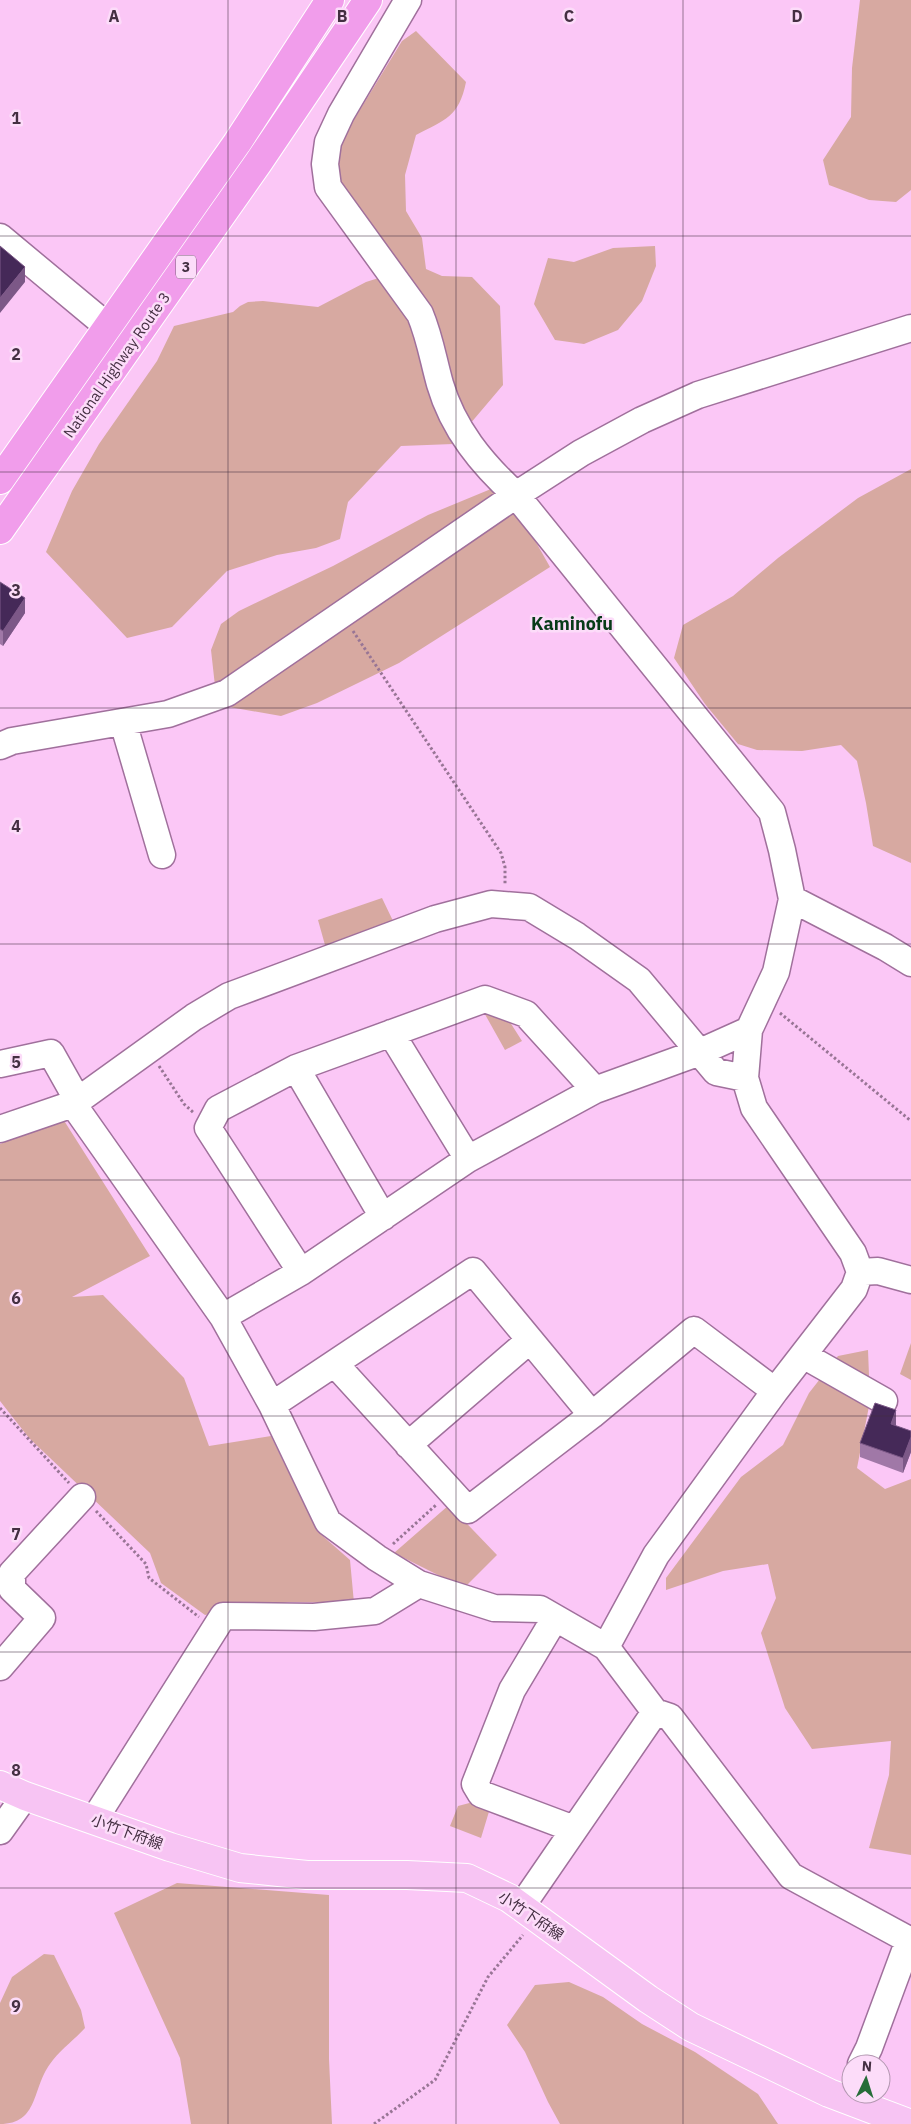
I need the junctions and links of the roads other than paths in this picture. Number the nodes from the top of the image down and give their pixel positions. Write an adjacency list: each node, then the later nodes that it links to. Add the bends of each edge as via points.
1 (330, 0): 5 (highway, National Highway Route 3 / 3, via 237,143)
2 (368, 0): 9 (highway, National Highway Route 3 / 3, via 236,195)
3 (408, 0): 8 (street, via 328,142 325,164 328,186 420,314 429,335 440,384 464,438 498,479)
4 (0, 237): 5 (street)
5 (108, 326): 7 (highway, National Highway Route 3 / 3)
6 (911, 328): 8 (street, via 698,395 599,443)
7 (0, 480)
8 (516, 495): 10 (street, via 226,692 168,714); 13 (street, via 772,812)
9 (0, 530)
10 (123, 722): 11 (street, via 12,741); 12 (street)
11 (0, 746)
12 (162, 855)
13 (792, 899): 14 (street); 15 (street, via 776,972)
14 (911, 963)
15 (749, 1030): 17 (street); 20 (street)
16 (391, 1033): 19 (street); 21 (street, via 485,999 526,1014); 24 (street)
17 (700, 1052): 20 (street, via 716,1072); 21 (street); 22 (street, via 639,980 529,907 492,904 435,919 229,996 194,1017)
18 (0, 1064): 22 (street, via 51,1053)
19 (296, 1068): 25 (street); 26 (street, via 218,1109 208,1128)
20 (745, 1078): 27 (street, via 754,1108 853,1253)
21 (595, 1090): 24 (street)
22 (75, 1103): 23 (street); 29 (street)
23 (0, 1129)
24 (468, 1159): 25 (street)
25 (383, 1216): 26 (street)
26 (301, 1272): 29 (street)
27 (860, 1272): 28 (street, via 878,1271); 31 (street, via 854,1289)
28 (911, 1280)
29 (223, 1317): 35 (street)
30 (530, 1340): 32 (street, via 473,1271); 36 (street); 37 (street)
31 (803, 1355): 33 (street); 34 (street)
32 (335, 1364): 35 (street); 37 (street)
33 (775, 1391): 36 (street, via 694,1330); 41 (street, via 656,1555)
34 (884, 1401)
35 (272, 1405): 39 (street, via 328,1522)
36 (592, 1415): 37 (street, via 468,1510)
37 (408, 1445)
38 (82, 1497): 42 (street, via 12,1573 12,1589 42,1618)
39 (419, 1584): 40 (street, via 494,1608 540,1609); 46 (street, via 375,1611 314,1617 223,1616)
40 (555, 1618): 41 (street); 47 (street, via 512,1690 475,1784 481,1794)
41 (606, 1647): 43 (street)
42 (0, 1667)
43 (655, 1712): 47 (street); 50 (street, via 670,1717 791,1876 910,1940)
44 (0, 1785): 45 (main road, 小竹下府線)
45 (25, 1796): 46 (main road, 小竹下府線); 48 (street)
46 (94, 1820): 49 (main road, 小竹下府線, via 240,1868 307,1875 467,1878 509,1898)
47 (574, 1828): 49 (street)
48 (0, 1831)
49 (529, 1913): 51 (main road, 小竹下府線, via 691,2027)
50 (866, 2054)
51 (841, 2088)
52 (873, 2104): 53 (main road, 小竹下府線)
53 (911, 2124)

